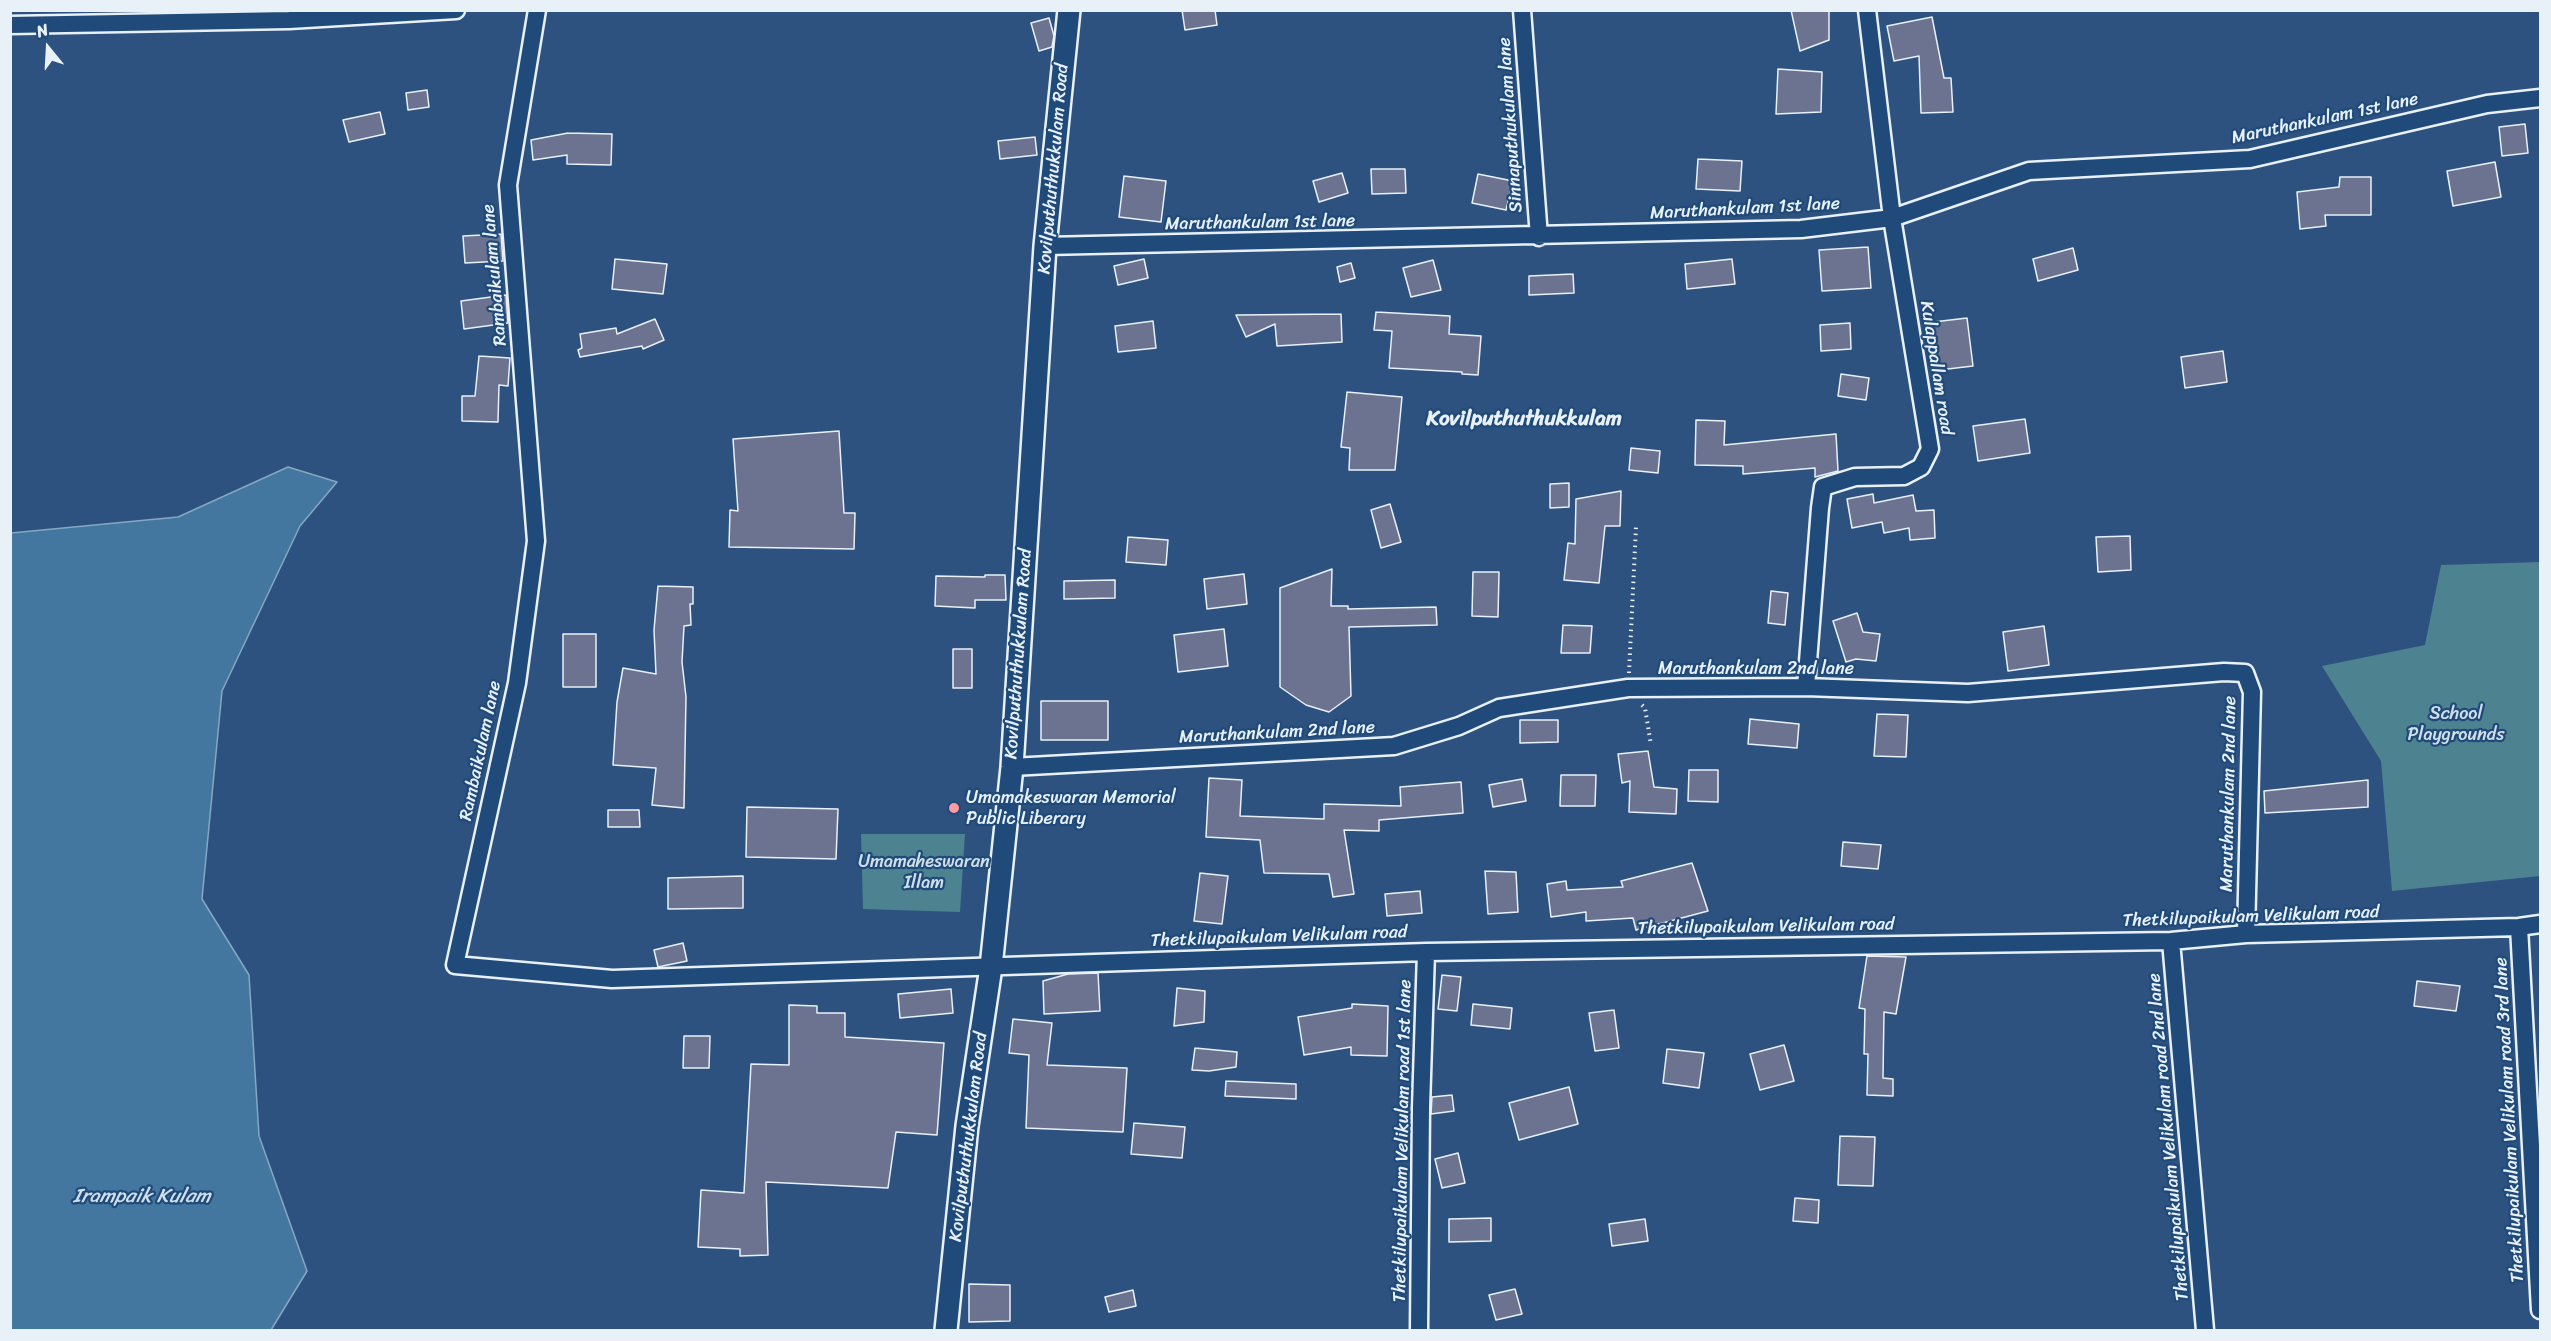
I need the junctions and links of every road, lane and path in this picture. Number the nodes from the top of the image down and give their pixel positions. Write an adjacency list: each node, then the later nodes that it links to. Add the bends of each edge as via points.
1 (456, 10): 6 (street, via 289,20)
2 (537, 10): 21 (street, Rambaikulam lane, via 508,185 536,541 516,683 455,965 612,979)
3 (1069, 10): 10 (street, Kovilputhuthukkulam Road)
4 (1522, 10): 9 (street, Sinnaputhukulam lane)
5 (1867, 10): 8 (street, Kulappallam road)
6 (10, 25)
7 (2541, 98): 8 (street, Maruthankulam 1st lane, via 2487,104 2250,159 2029,171)
8 (1892, 218): 9 (street, Maruthankulam 1st lane, via 1801,229); 12 (street, Kulappallam road, via 1930,449 1921,467 1904,476 1855,477 1823,487)
9 (1539, 237): 10 (street, Maruthankulam 1st lane)
10 (1045, 246): 15 (street, Kovilputhuthukkulam Road)
11 (1636, 527): 13 (path)
12 (1806, 687): 13 (street, Maruthankulam 2nd lane); 18 (street, Maruthankulam 2nd lane, via 1968,693 2245,673 2252,692)
13 (1628, 688): 14 (path, via 1645,708); 15 (street, Maruthankulam 2nd lane, via 1499,708 1459,726 1394,746)
14 (1651, 744)
15 (1012, 767): 21 (street, Kovilputhuthukkulam Road)
16 (2541, 924): 17 (street, Thetkilupaikulam Velikulam road)
17 (2519, 927): 18 (street, Thetkilupaikulam Velikulam road); 22 (street, Thetkilupaikulam Velikulam road 3rd lane)
18 (2246, 934): 19 (street, Thetkilupaikulam Velikulam road)
19 (2171, 941): 20 (street, Thetkilupaikulam Velikulam road); 25 (street, Thetkilupaikulam Velikulam road 2nd lane)
20 (1426, 952): 21 (street, Thetkilupaikulam Velikulam road); 24 (street, Thetkilupaikulam Velikulam road 1st lane)
21 (991, 966): 23 (street, Kovilputhuthukkulam Road, via 967,1126)
22 (2541, 1310)
23 (946, 1330)
24 (1419, 1330)
25 (2205, 1330)

